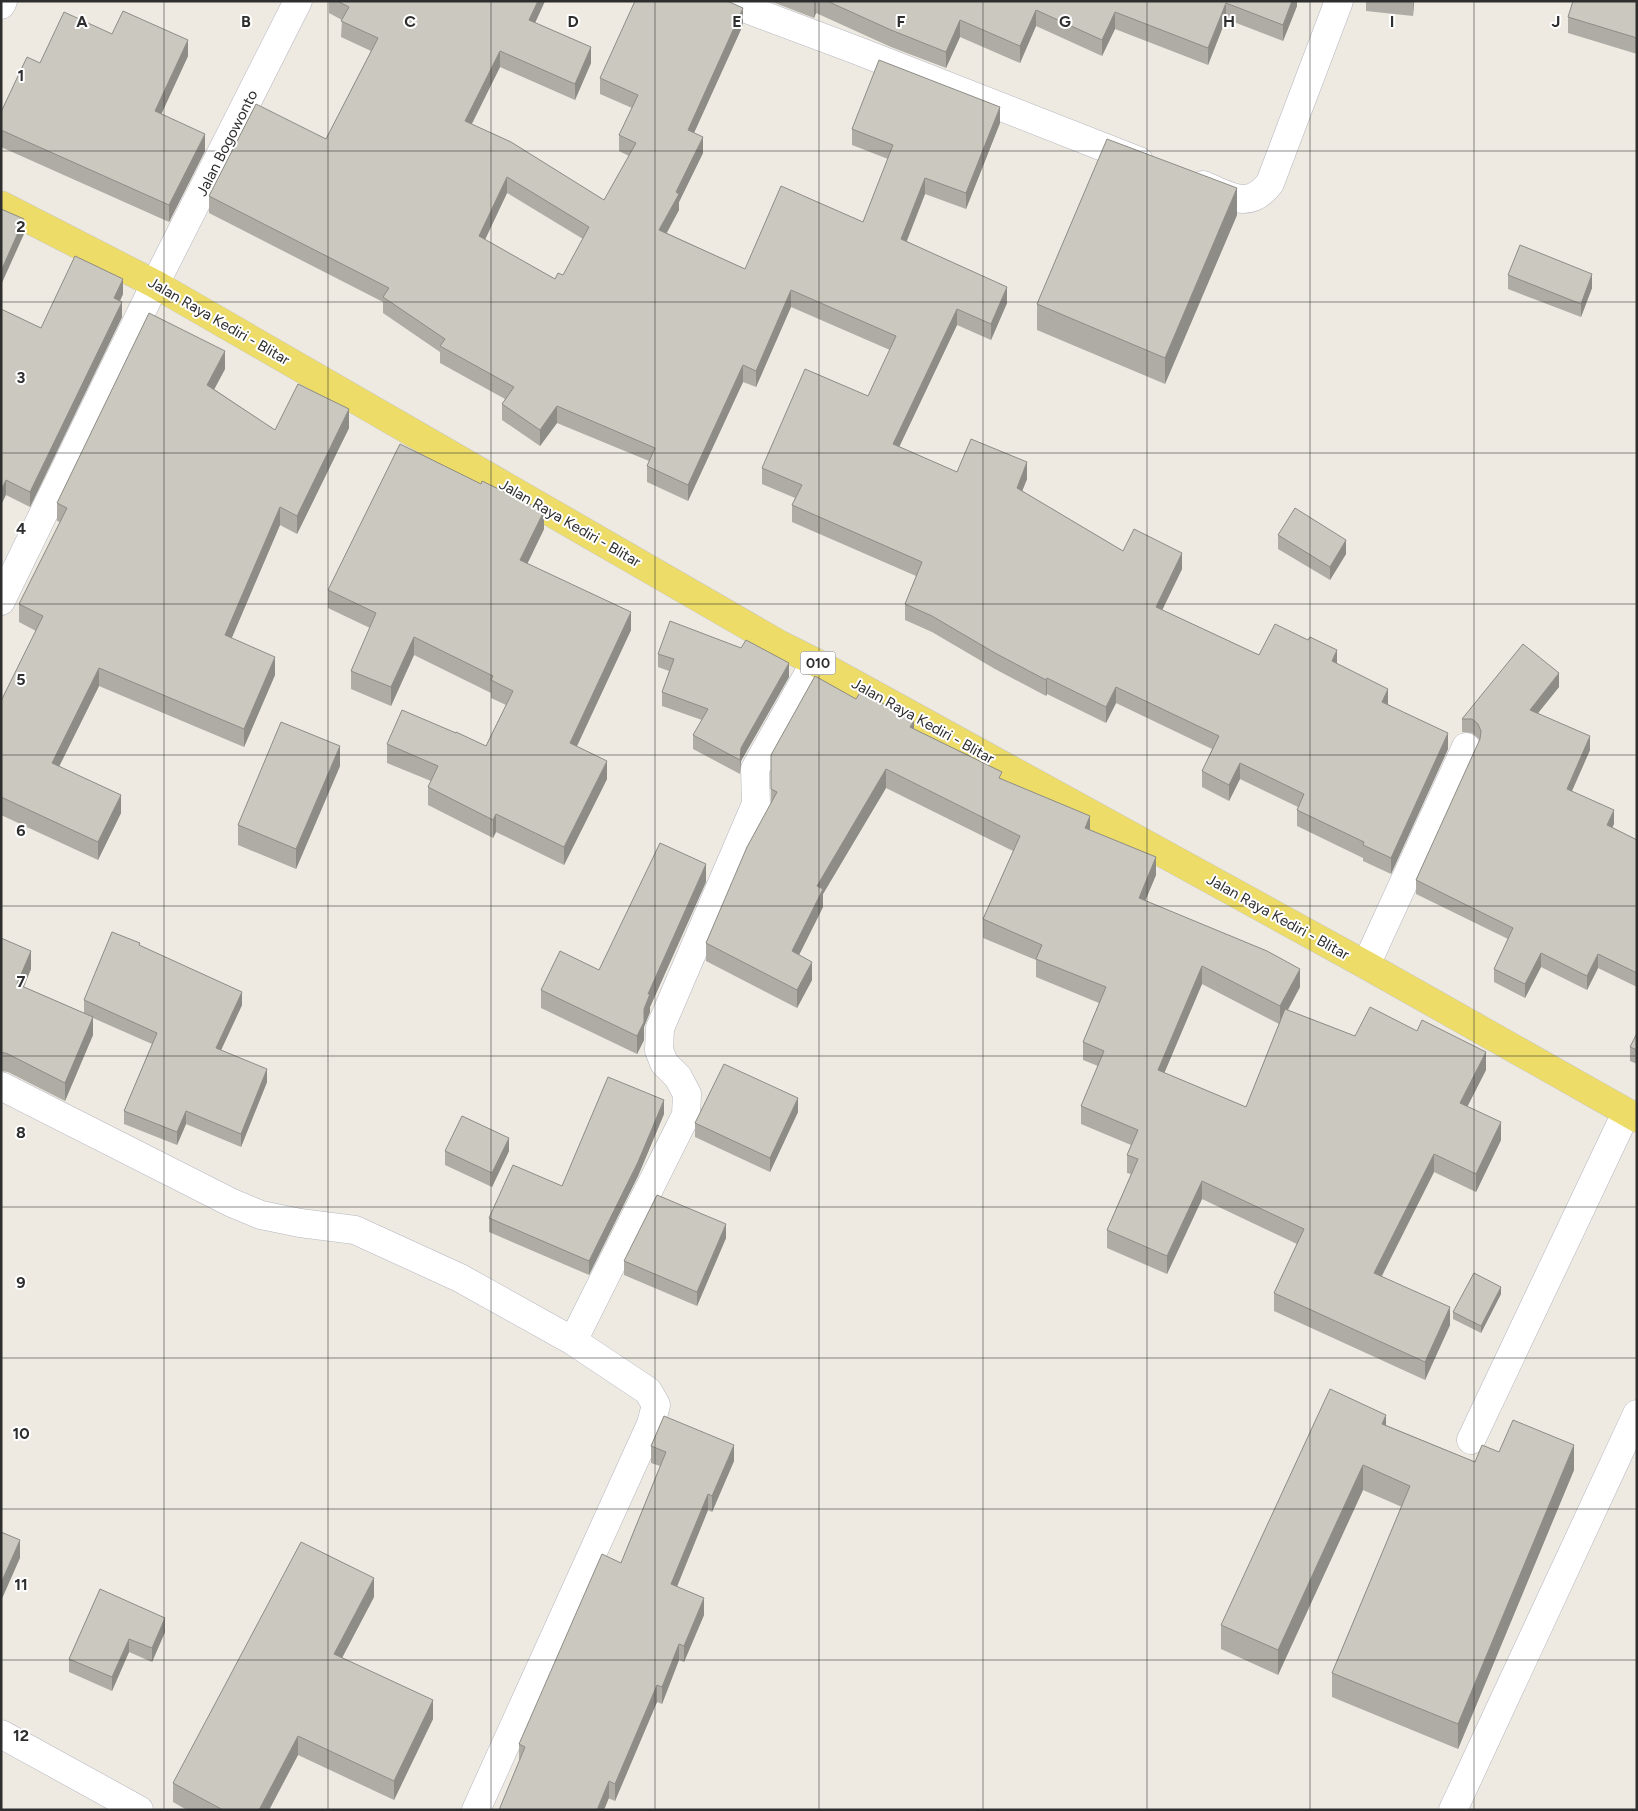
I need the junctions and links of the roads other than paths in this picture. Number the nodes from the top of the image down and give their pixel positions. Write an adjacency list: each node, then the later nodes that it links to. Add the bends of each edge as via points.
1 (3, 1): 5 (street)
2 (298, 1): 7 (street, Jalan Bogowonto)
3 (725, 1): 4 (street, via 1237,199 1251,199 1270,183)
4 (1339, 1)
5 (1, 5)
6 (1, 205): 7 (main road, Jalan Raya Kediri - Blitar / 010)
7 (156, 284): 8 (street, Jalan Bogowonto); 9 (main road, Jalan Raya Kediri - Blitar / 010, via 779,644)
8 (1, 601)
9 (816, 662): 11 (main road, Jalan Raya Kediri - Blitar / 010); 14 (street, via 755,769 756,804 660,1028 658,1050 687,1094 686,1115)
10 (1466, 747): 11 (street)
11 (1366, 965): 13 (main road, Jalan Raya Kediri - Blitar / 010)
12 (1, 1086): 14 (street, via 232,1203 261,1215 355,1230 460,1278)
13 (1631, 1115): 16 (street)
14 (573, 1341): 19 (street, via 648,1390 656,1405 652,1424)
15 (1637, 1414): 20 (street)
16 (1471, 1440)
17 (1, 1734): 18 (street)
18 (139, 1810)
19 (476, 1810)
20 (1453, 1810)

